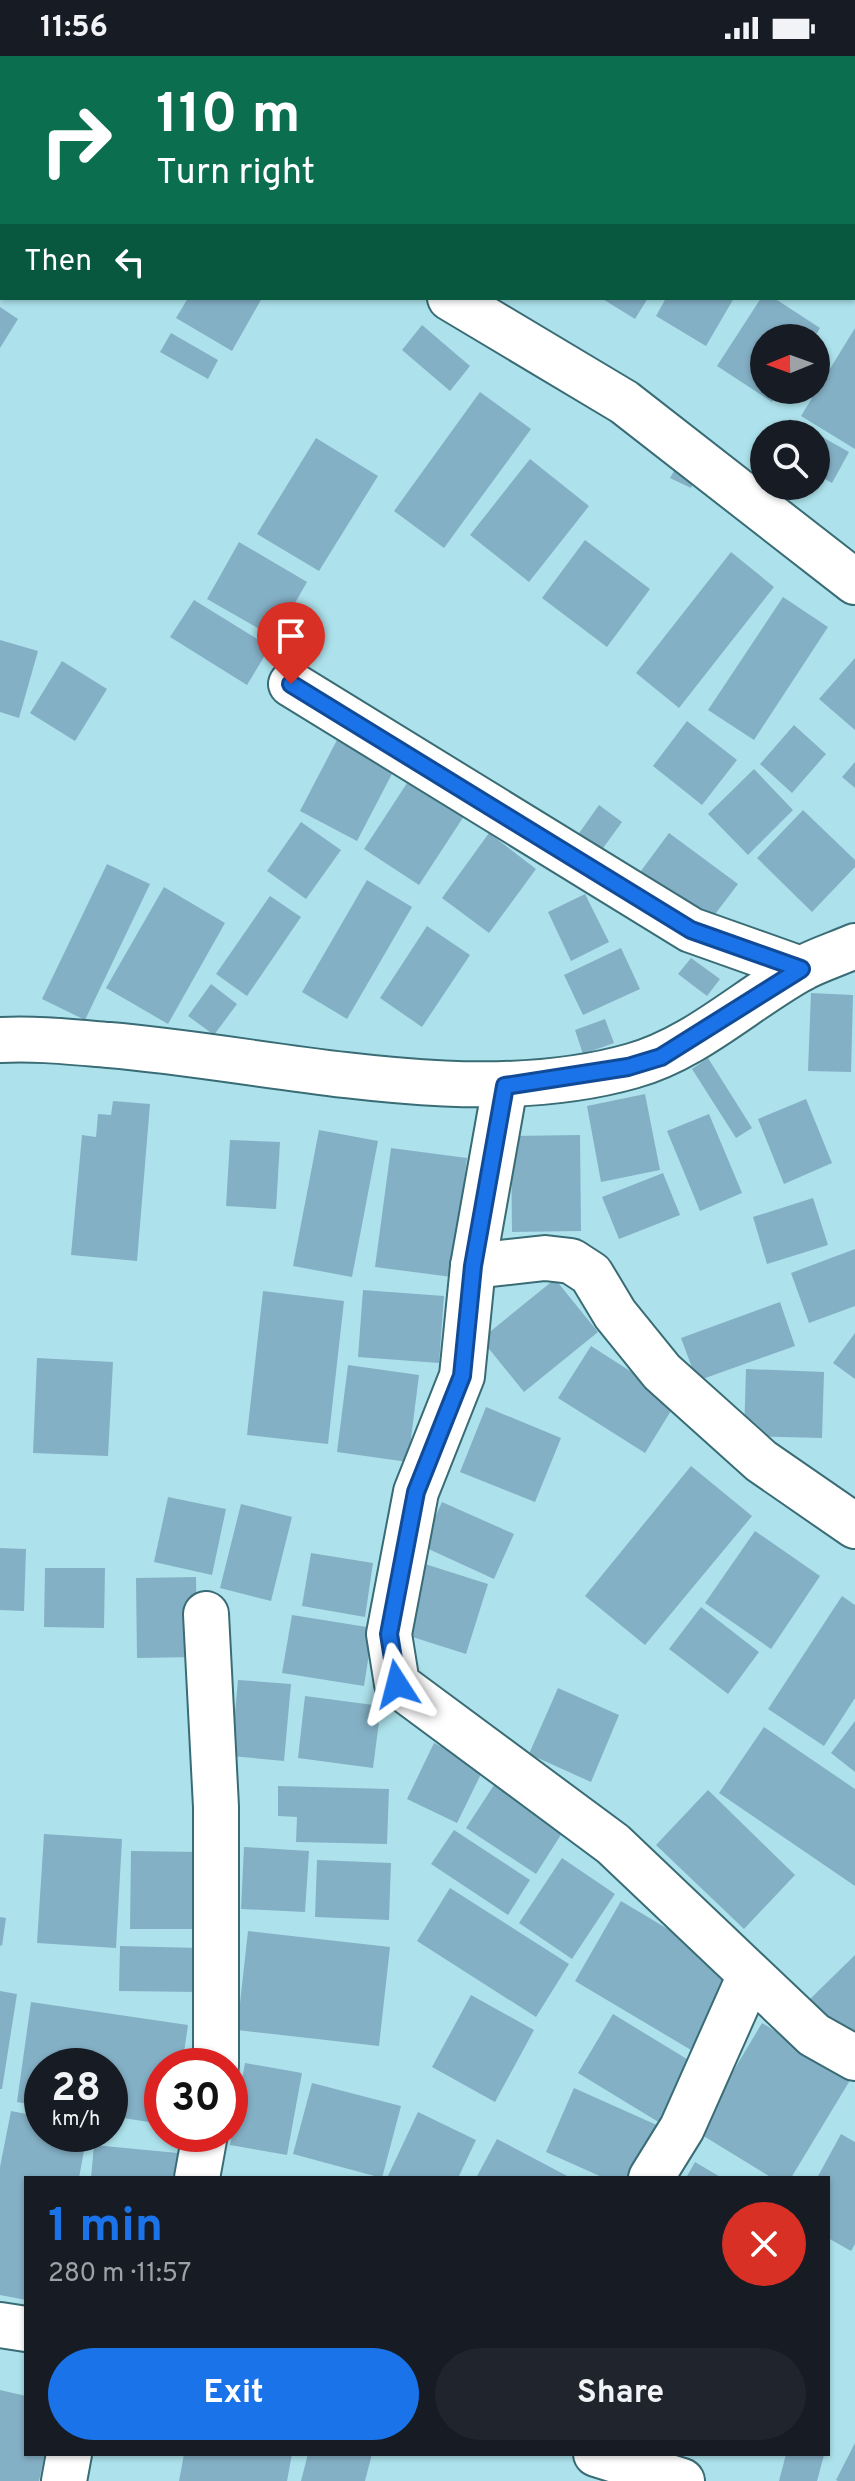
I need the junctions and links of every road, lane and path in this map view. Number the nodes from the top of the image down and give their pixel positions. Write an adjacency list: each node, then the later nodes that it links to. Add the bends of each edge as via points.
1 (453, 300): 2 (street, via 624,402)
2 (855, 582)
3 (291, 684): 5 (street, via 691,930)
4 (855, 946): 5 (street)
5 (801, 969): 7 (street, via 661,1057)
6 (0, 1040): 7 (street, via 167,1050 388,1079)
7 (505, 1086): 8 (street)
8 (473, 1266): 9 (street, via 545,1258 571,1261 591,1274 615,1314 662,1372 761,1461); 11 (street, via 462,1376 416,1492 389,1634 397,1684 613,1844)
9 (855, 1526)
10 (206, 1614): 12 (street, via 216,1807)
11 (750, 1975): 13 (street, via 814,2035); 16 (street, via 682,2128)
12 (216, 2048)
13 (855, 2058)
14 (202, 2152): 15 (street)
15 (197, 2176)
16 (652, 2176)
17 (0, 2325): 18 (street)
18 (24, 2329)
19 (69, 2456): 21 (street)
20 (602, 2456): 22 (street)
21 (64, 2481)
22 (682, 2481)

